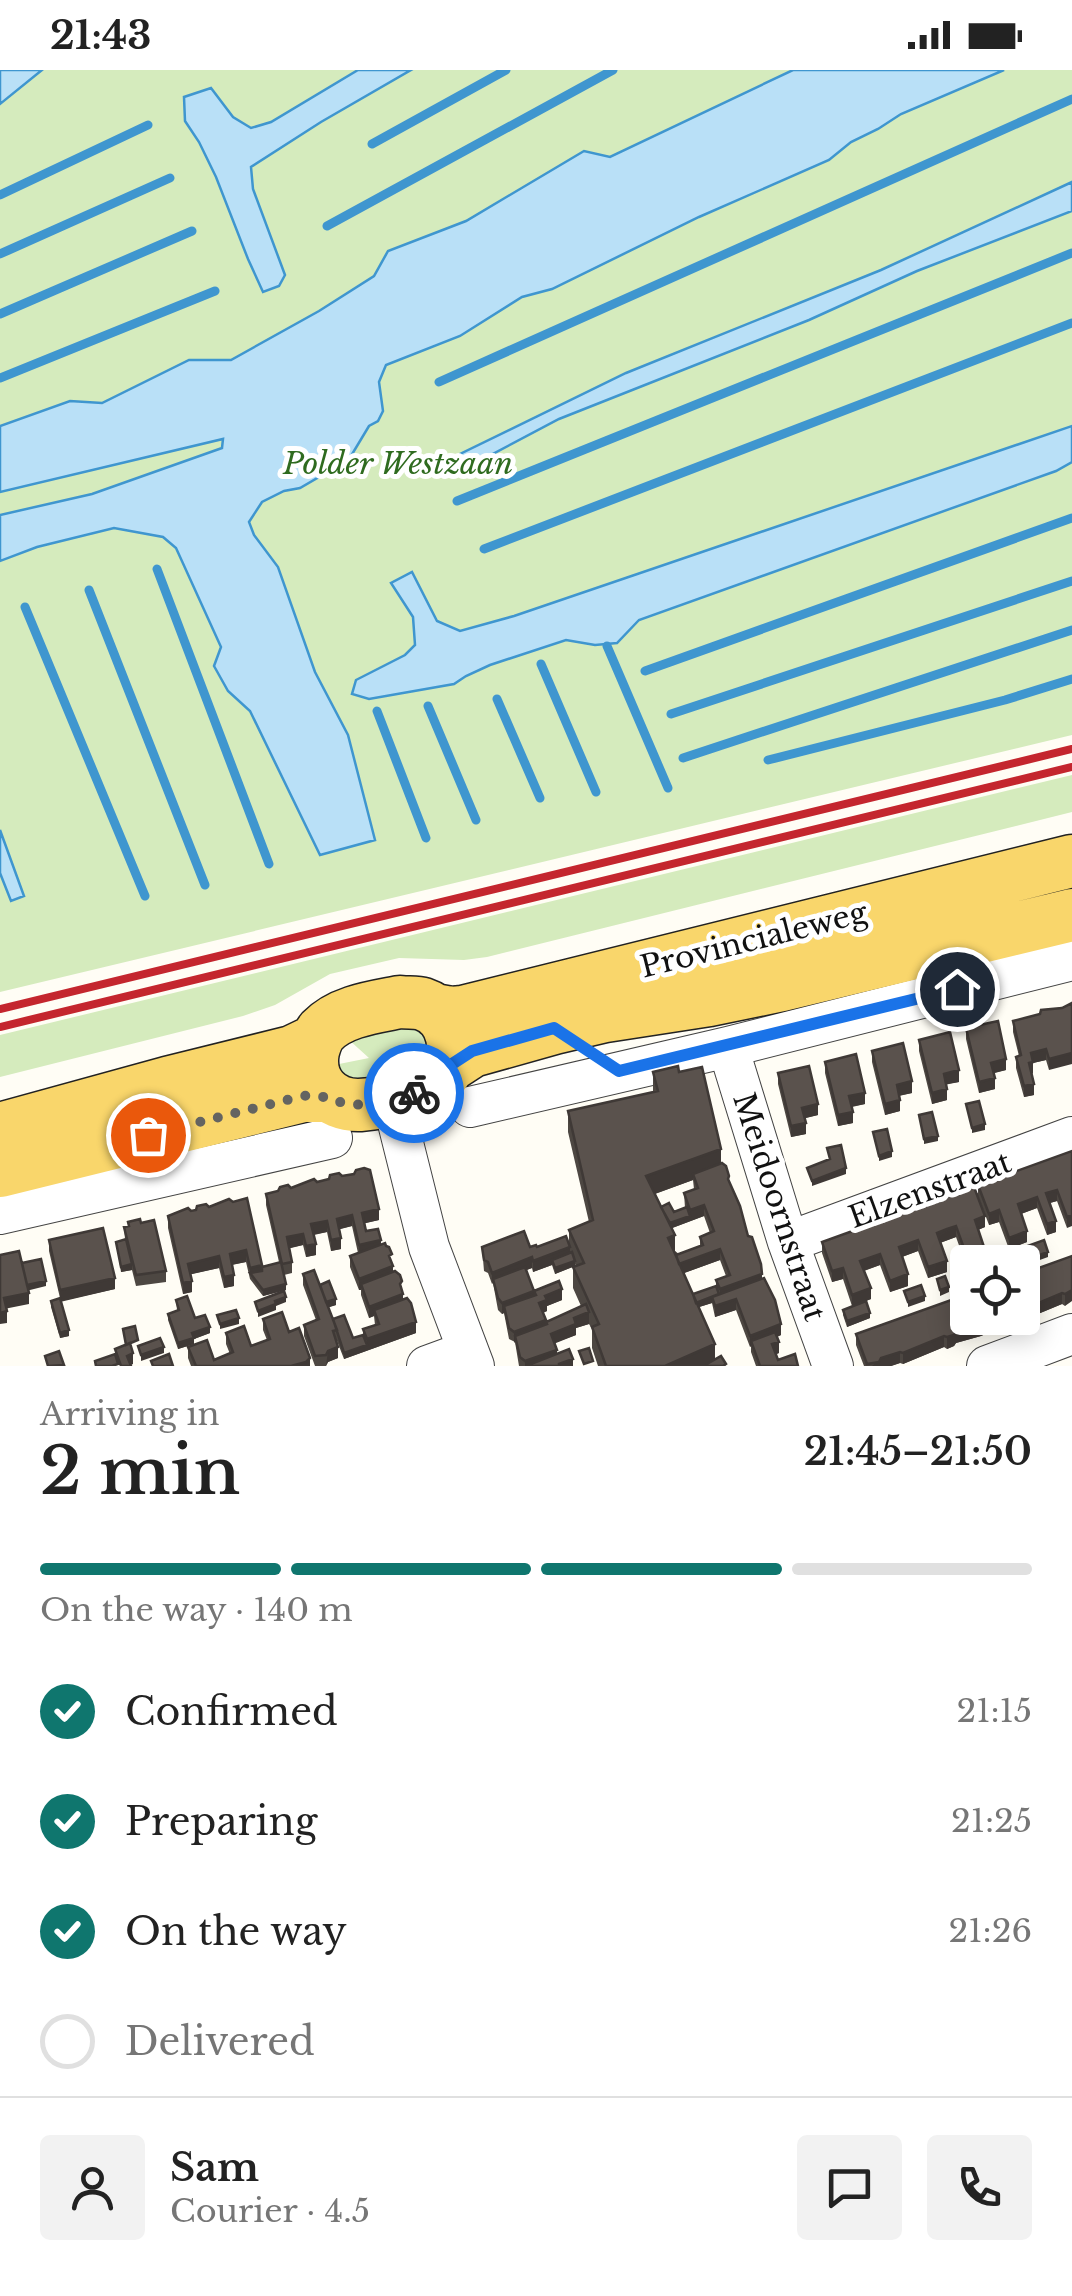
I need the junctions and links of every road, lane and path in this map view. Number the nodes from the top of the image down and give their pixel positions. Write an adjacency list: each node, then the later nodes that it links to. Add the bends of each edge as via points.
1 (1072, 861): 4 (main road, Provincialeweg, via 463,1012)
2 (1072, 915): 7 (main road, Provincialeweg, via 782,985 605,1016)
3 (1072, 960): 6 (street)
4 (435, 1010): 5 (main road, Provincialeweg, via 400,1002 366,1010 331,1023); 8 (main road, via 454,1039)
5 (316, 1041): 11 (main road, via 311,1060); 12 (main road)
6 (728, 1046): 7 (street); 17 (street, Meidoornstraat)
7 (587, 1050): 8 (street); 8 (main road, Provincialeweg, via 472,1051)
8 (460, 1087): 9 (main road, Provincialeweg, via 441,1078)
9 (392, 1099): 11 (main road, Provincialeweg, via 336,1101); 19 (street, via 429,1247)
10 (222, 1117): 11 (main road, via 303,1096); 14 (main road); 15 (street)
11 (329, 1117): 15 (street)
12 (0, 1129)
13 (1072, 1138): 17 (street, Elzenstraat)
14 (0, 1171)
15 (174, 1174): 16 (street)
16 (0, 1214)
17 (788, 1242): 21 (street, Meidoornstraat)
18 (1072, 1334): 22 (street)
19 (471, 1359): 20 (street)
20 (427, 1366)
21 (833, 1366)
22 (987, 1366)

